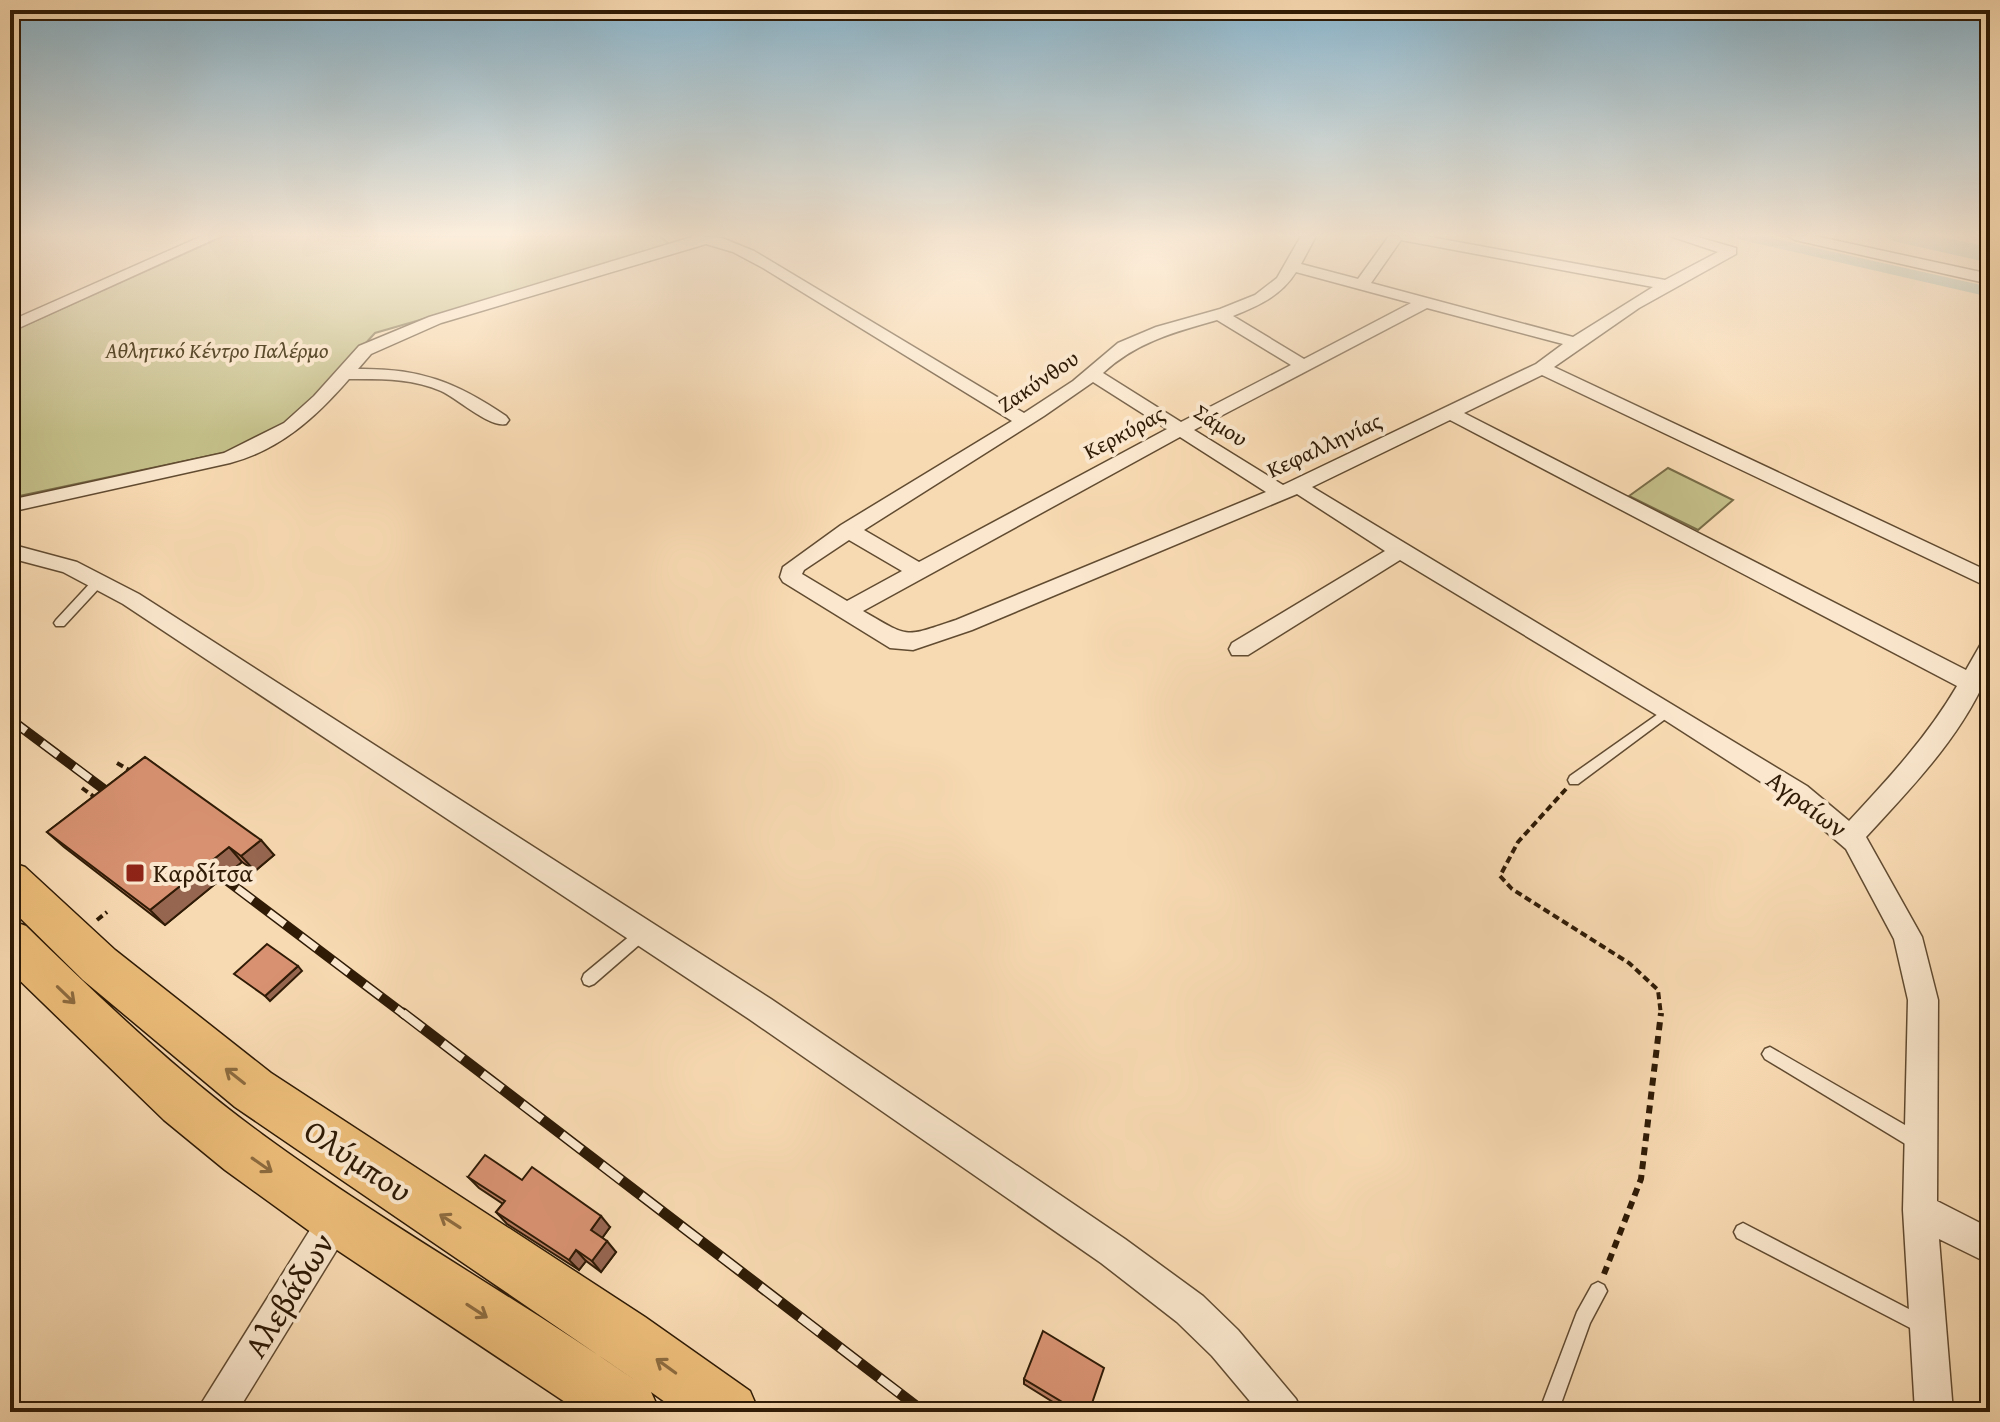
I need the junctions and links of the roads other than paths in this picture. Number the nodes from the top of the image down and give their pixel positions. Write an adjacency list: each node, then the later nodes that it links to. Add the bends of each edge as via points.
1 (65, 302): 9 (street)
2 (499, 302): 13 (street, via 406,330 365,350)
3 (829, 302): 17 (street)
4 (1242, 302): 8 (street, Ζακύνθου)
5 (1426, 302): 11 (street, Κερκύρας)
6 (1427, 302): 10 (street)
7 (1638, 302): 10 (street, Κεφαλληνίας)
8 (1217, 313): 11 (street); 14 (street, Ζακύνθου, via 1121,348)
9 (10, 327)
10 (1574, 342): 12 (street, Κεφαλληνίας)
11 (1304, 366): 18 (street, Κερκύρας)
12 (1542, 368): 15 (street, Κεφαλληνίας); 25 (street)
13 (345, 374): 16 (street, via 440,382); 20 (street, via 291,429 255,448)
14 (1093, 374): 17 (street, Ζακύνθου); 18 (street, Σάμου)
15 (1449, 412): 19 (street, Κεφαλληνίας); 31 (street)
16 (500, 420)
17 (1023, 420): 21 (street, Ζακύνθου)
18 (1183, 428): 19 (street, Σάμου); 24 (street, Κερκύρας)
19 (1290, 490): 23 (street, Αγραίων); 27 (street, Κεφαλληνίας, via 913,642 898,642)
20 (10, 506)
21 (848, 530): 24 (street); 27 (street, Ζακύνθου, via 794,567 791,577)
22 (10, 551): 26 (street, via 70,567)
23 (1400, 551): 30 (street); 32 (street, Αγραίων)
24 (918, 571): 27 (street, Κερκύρας)
25 (1990, 581)
26 (98, 582): 28 (lane); 36 (street)
27 (847, 610)
28 (60, 623)
29 (1990, 648): 31 (street)
30 (1240, 649)
31 (1969, 682): 34 (street, via 1945,727 1913,769)
32 (1668, 711): 33 (lane); 34 (street, Αγραίων, via 1798,793)
33 (1574, 780)
34 (1851, 836): 40 (street, Αγραίων, via 1902,923 1920,980 1925,1036)
35 (10, 880): 49 (main road, Ολύμπου, one-way to 35, via 253,1090 99,965)
36 (642, 934): 38 (lane); 50 (street, via 1113,1251 1217,1334)
37 (10, 940): 42 (main road, Ολύμπου, one-way to 42, via 161,1084 243,1152)
38 (589, 979)
39 (1770, 1054): 40 (lane)
40 (1921, 1143): 41 (street, Αγραίων)
41 (1920, 1210): 44 (street); 46 (street, Αγραίων)
42 (337, 1218): 47 (main road, Ολύμπου, one-way to 47); 48 (street, Αλεβάδων)
43 (1743, 1232): 46 (lane)
44 (1990, 1247)
45 (1598, 1291): 51 (lane, via 1585,1311 1563,1383)
46 (1927, 1328): 52 (street, Αγραίων)
47 (626, 1410)
48 (215, 1412)
49 (729, 1412)
50 (1283, 1412)
51 (1548, 1412)
52 (1934, 1412)

